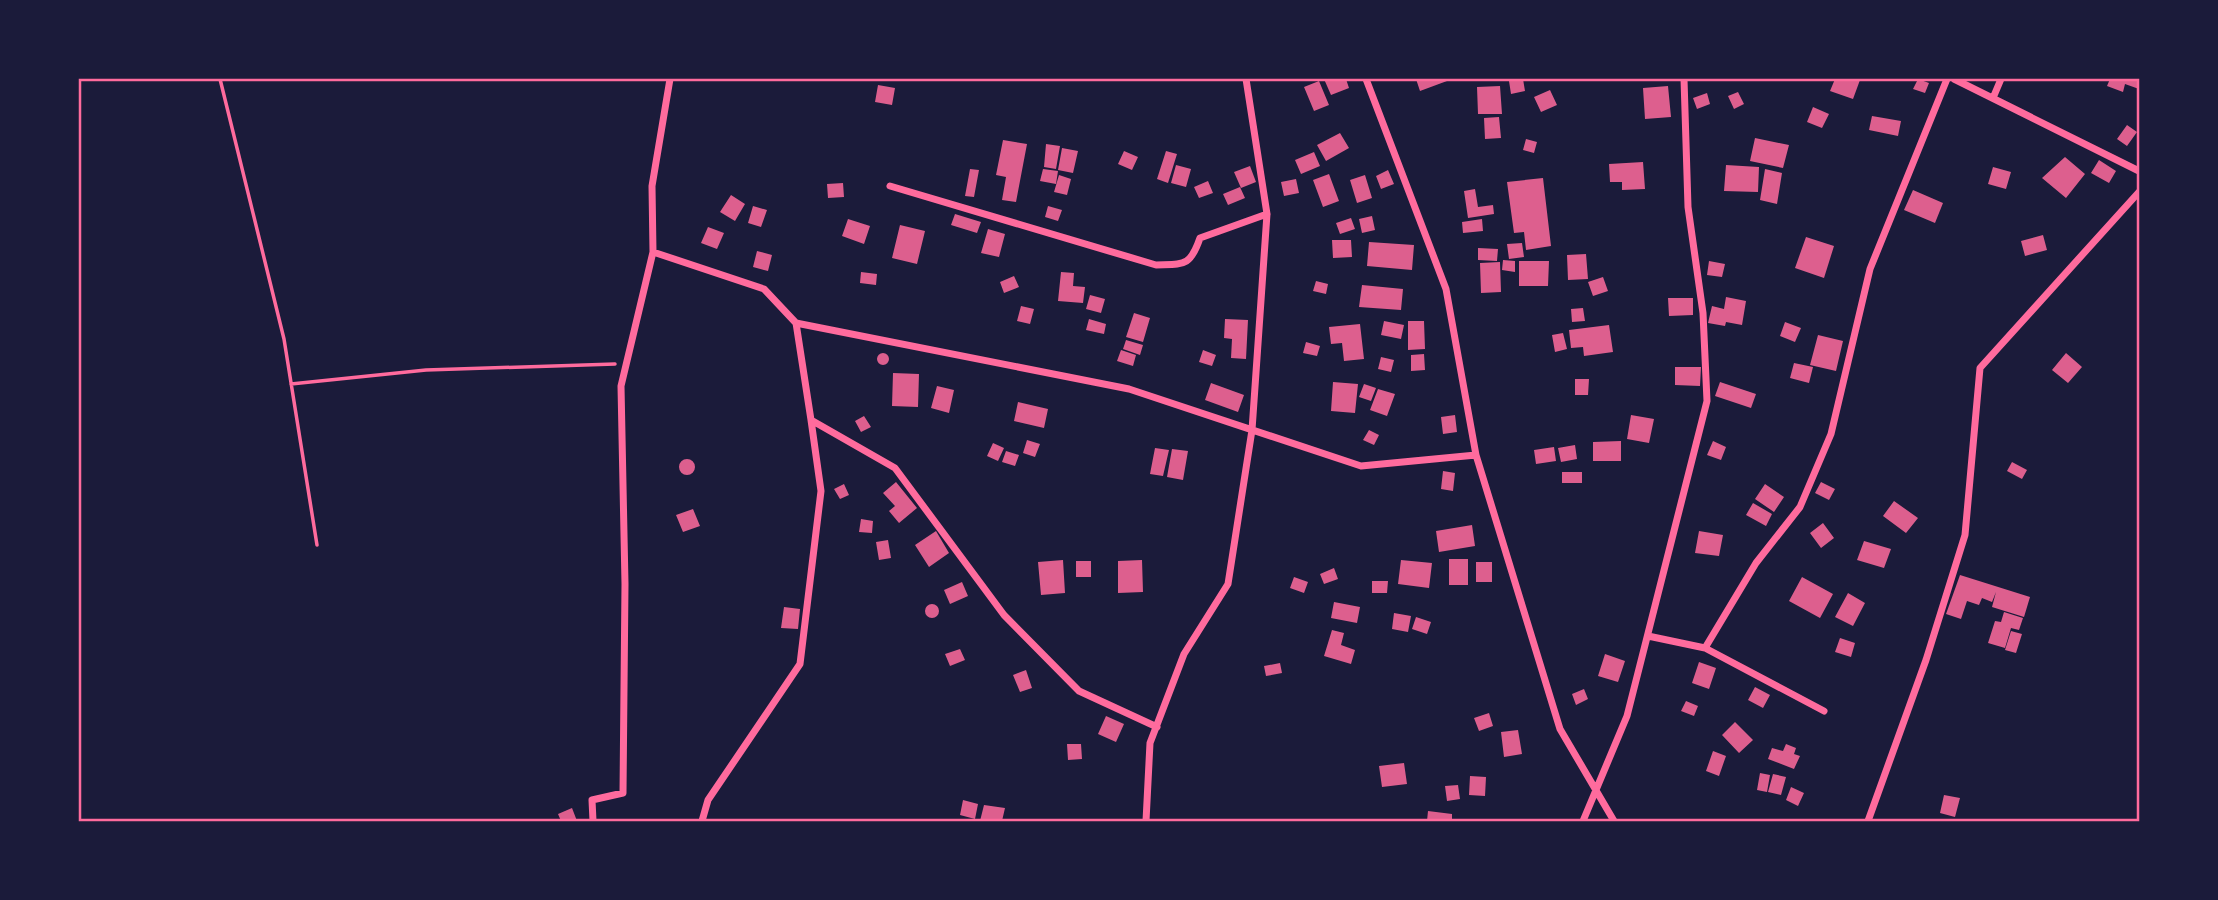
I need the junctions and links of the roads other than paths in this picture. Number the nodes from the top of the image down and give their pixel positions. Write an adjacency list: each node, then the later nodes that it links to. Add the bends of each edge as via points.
1 (670, 79): 13 (street, via 652,186)
2 (1246, 79): 12 (street)
3 (1366, 79): 17 (street, via 1446,289)
4 (1684, 79): 18 (street, via 1688,207 1703,313 1707,401)
5 (1947, 79): 19 (street, via 1870,269 1831,434 1800,507 1756,563)
6 (1954, 79): 8 (street)
7 (2001, 79): 8 (street)
8 (1993, 98): 9 (street)
9 (2139, 171)
10 (890, 186): 12 (street, via 1156,265 1183,264 1193,258 1200,238)
11 (2139, 192): 28 (street, via 1980,368 1965,535)
12 (1268, 214): 16 (street)
13 (653, 252): 14 (street, via 764,289); 23 (street, via 621,386 625,584 622,793 592,800)
14 (796, 323): 15 (street); 16 (street, via 1129,389)
15 (811, 420): 21 (street, via 895,468 1004,615 1079,691); 24 (street, via 821,491 800,664 708,800)
16 (1252, 430): 17 (street, via 1361,467); 21 (street, via 1228,584 1184,654)
17 (1476, 455): 22 (street, via 1560,729)
18 (1648, 636): 19 (street); 22 (street, via 1627,716)
19 (1705, 648): 20 (street)
20 (1824, 711)
21 (1157, 727): 25 (street, via 1150,743)
22 (1597, 787): 26 (street); 27 (street)
23 (593, 821)
24 (702, 821)
25 (1146, 821)
26 (1583, 821)
27 (1614, 821)
28 (1868, 821)

